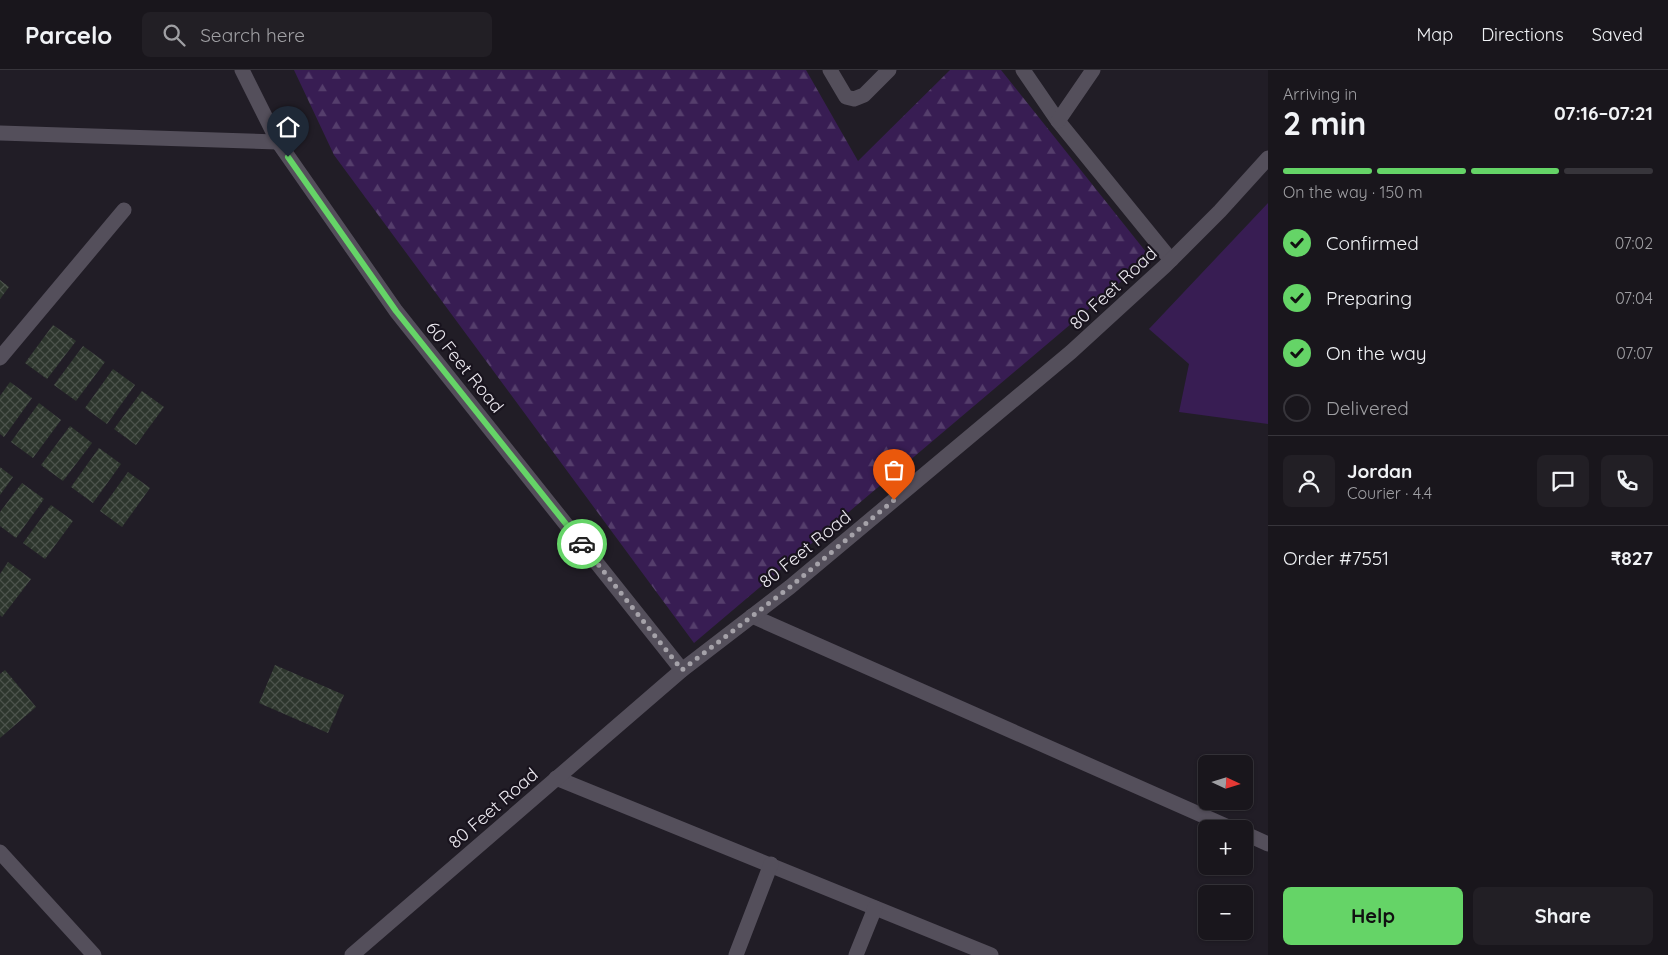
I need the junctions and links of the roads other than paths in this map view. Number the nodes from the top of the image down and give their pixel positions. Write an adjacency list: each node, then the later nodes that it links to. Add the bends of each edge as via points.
1 (242, 70): 8 (street, 60 Feet Road)
2 (830, 70): 3 (street, via 846,97 854,99 864,95)
3 (890, 70)
4 (1024, 70): 6 (street)
5 (1093, 70): 6 (street)
6 (1058, 121): 11 (street)
7 (0, 134): 8 (street)
8 (278, 142): 14 (street, 60 Feet Road, via 396,311)
9 (1268, 158): 11 (street, 80 Feet Road)
10 (124, 210): 12 (street)
11 (1171, 260): 13 (street, 80 Feet Road, via 1071,352)
12 (0, 358)
13 (752, 616): 14 (street, 80 Feet Road); 16 (street)
14 (682, 670): 15 (street, 80 Feet Road)
15 (556, 778): 20 (street); 23 (street, 80 Feet Road)
16 (1213, 820)
17 (1253, 837): 18 (street)
18 (1268, 844)
19 (0, 852): 24 (street)
20 (771, 864): 21 (street); 25 (street)
21 (875, 908): 22 (street); 26 (street)
22 (971, 951): 27 (street)
23 (360, 952)
24 (94, 955)
25 (736, 955)
26 (856, 955)
27 (991, 955)

